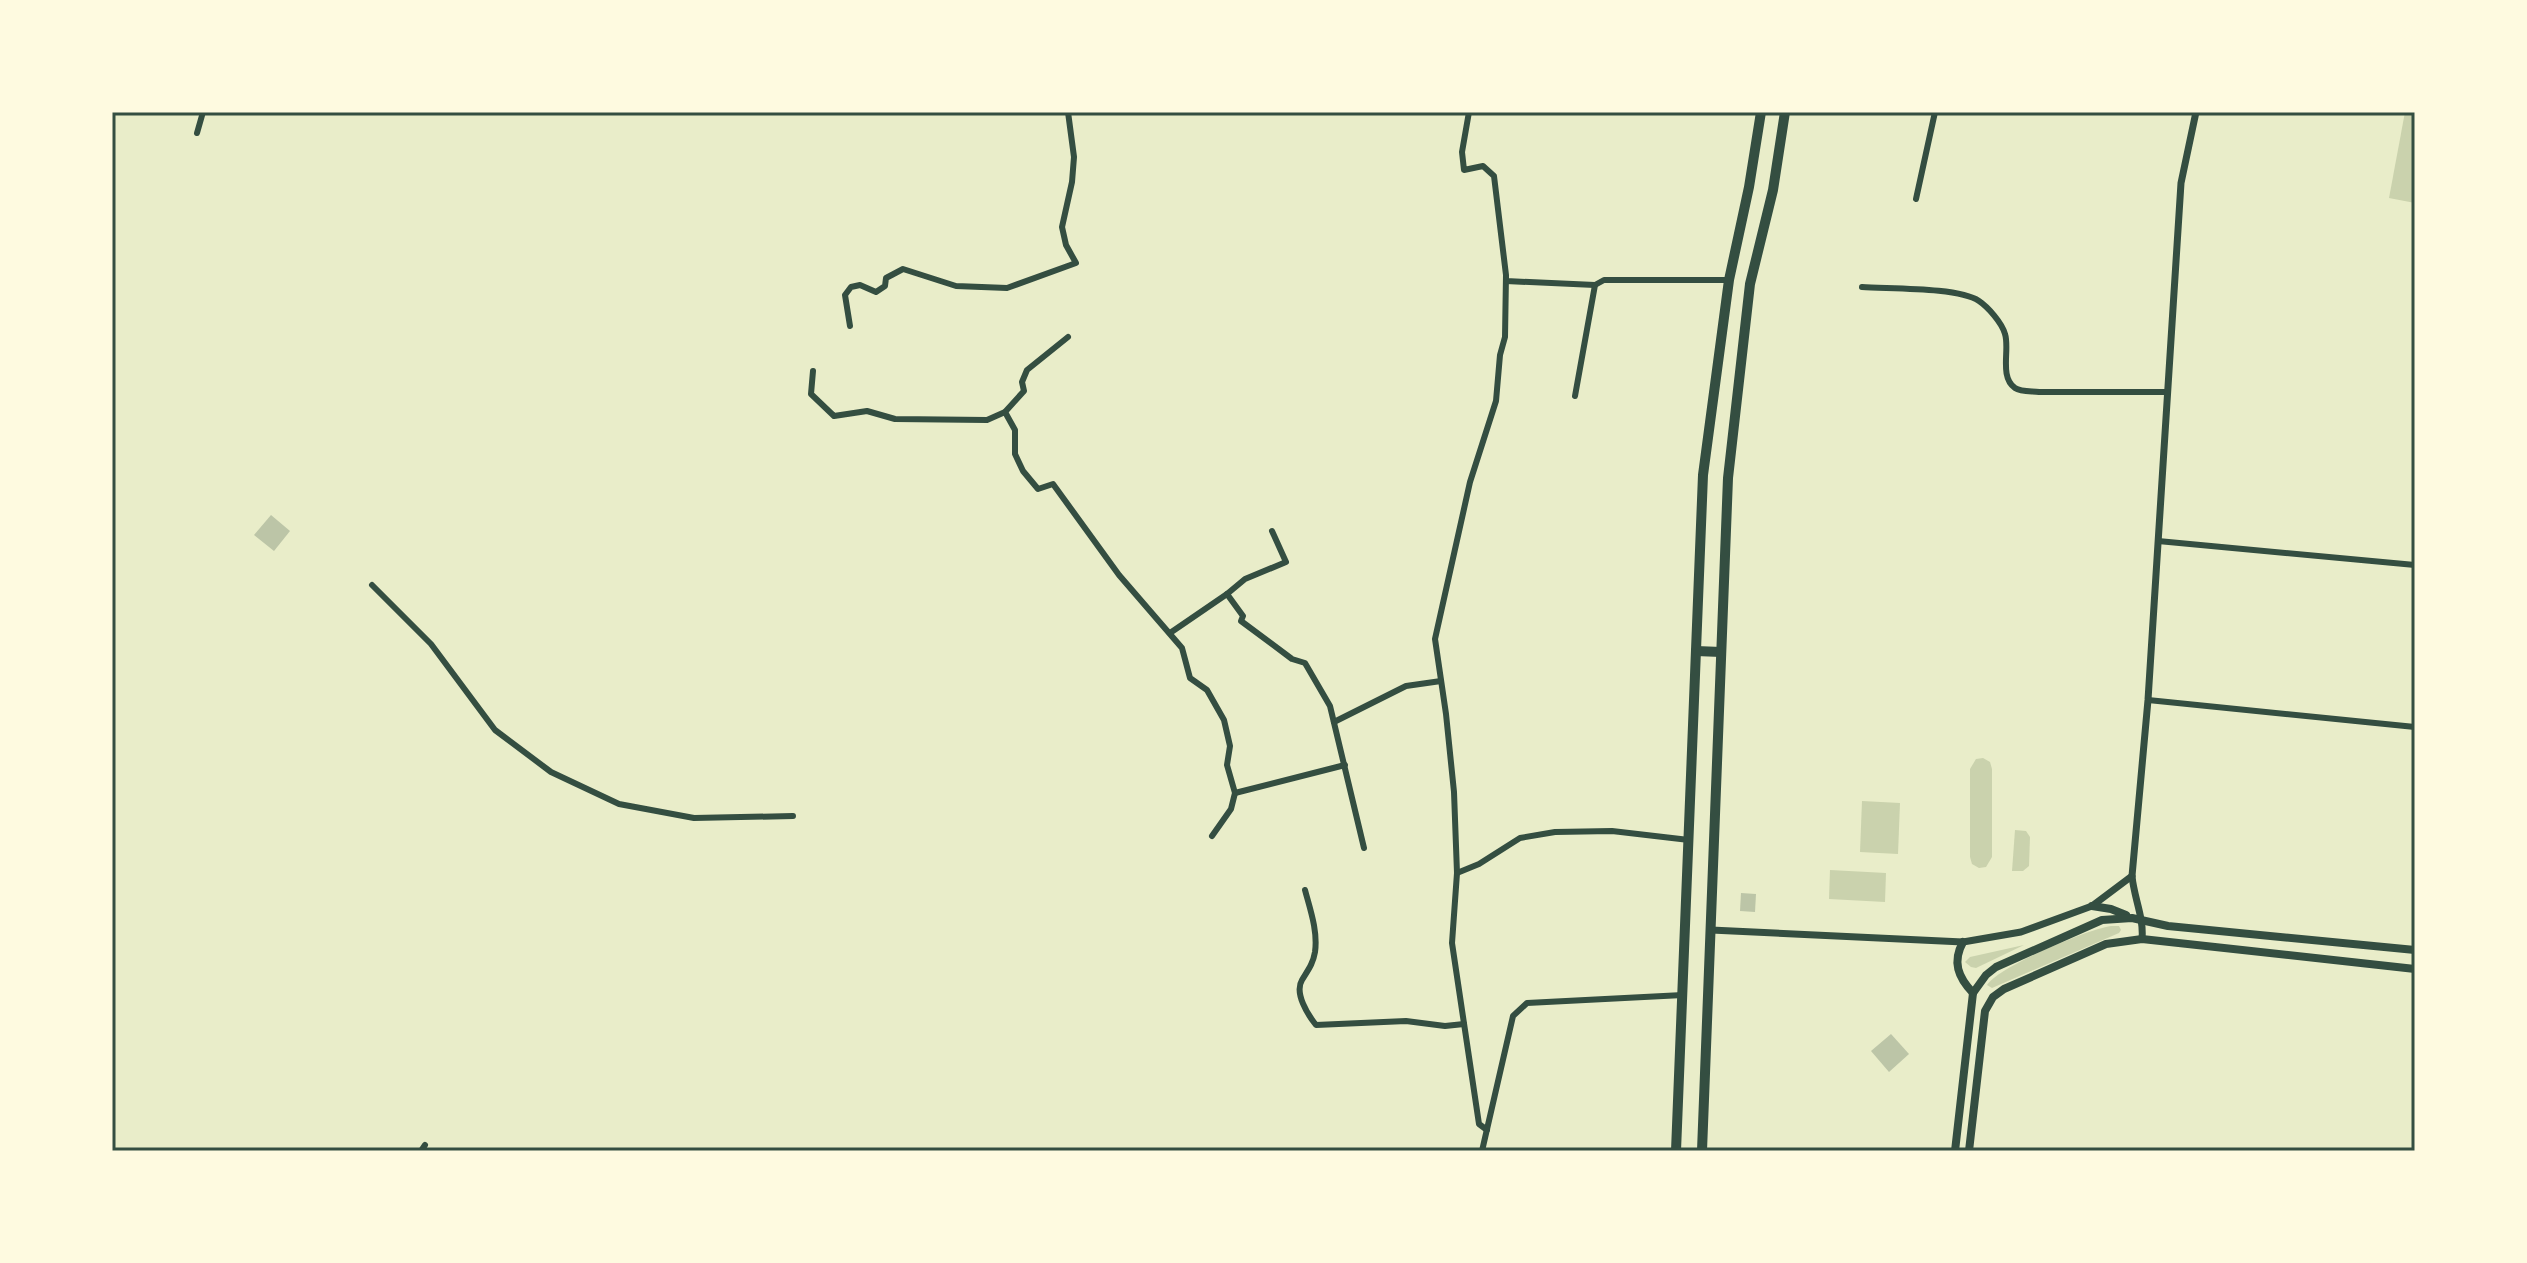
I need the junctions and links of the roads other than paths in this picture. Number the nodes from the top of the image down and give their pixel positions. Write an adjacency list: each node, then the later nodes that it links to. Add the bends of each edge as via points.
1 (203, 112): 8 (street)
2 (1068, 112): 14 (street, via 1074,157 1062,227 1076,263 1007,288 956,286 903,269 886,278 876,292 851,287 845,295)
3 (1469, 112): 10 (street, via 1464,170 1483,166 1494,176)
4 (1761, 112): 11 (highway)
5 (1785, 112): 27 (highway, via 1750,284 1728,478)
6 (1935, 112): 9 (street)
7 (2196, 112): 17 (street, via 2181,183)
8 (197, 133)
9 (1916, 199)
10 (1506, 275): 12 (street, via 1506,281); 28 (street, via 1496,401 1470,482 1435,639)
11 (1729, 280): 12 (street, via 1604,280); 26 (highway, via 1703,475)
12 (1595, 285): 18 (street)
13 (1862, 287): 17 (street, via 1941,292 1979,301 2005,334 2008,376 2018,389)
14 (850, 326)
15 (1068, 337): 19 (street, via 1027,370 1024,391)
16 (813, 371): 19 (street, via 811,394 834,416 867,411 895,419 987,420)
17 (2168, 392): 21 (street)
18 (1575, 396)
19 (1005, 412): 25 (street, via 1015,430 1015,454 1023,471 1038,489 1053,484 1119,575)
20 (1272, 531): 24 (street, via 1286,562 1245,579)
21 (2158, 541): 22 (street); 29 (street)
22 (2415, 565)
23 (372, 585): 34 (street, via 431,644 495,730 551,772 619,804 694,818)
24 (1227, 594): 25 (street); 30 (street, via 1243,616 1241,621 1305,663)
25 (1170, 633): 33 (street, via 1182,648 1190,678 1207,690 1224,720)
26 (1696, 651): 27 (highway); 36 (highway)
27 (1721, 652): 43 (highway)
28 (1441, 681): 30 (street, via 1406,686); 38 (street)
29 (2148, 700): 31 (street); 39 (street)
30 (1334, 722): 32 (street)
31 (2415, 727)
32 (1345, 765): 33 (street); 37 (street)
33 (1235, 793): 35 (street, via 1231,809)
34 (793, 816)
35 (1212, 836)
36 (1689, 840): 38 (street, via 1612,831 1555,832 1520,838); 49 (highway)
37 (1364, 848)
38 (1457, 873): 50 (street, via 1452,943)
39 (2132, 876): 41 (street); 42 (street)
40 (1305, 890): 50 (street, via 1316,949 1299,989 1316,1025)
41 (2092, 906): 42 (main road); 45 (street, via 2021,932)
42 (2139, 920): 44 (street); 46 (main road); 48 (main road, via 2118,917 2093,923 2010,961 1986,975)
43 (1711, 930): 45 (street); 54 (highway)
44 (2142, 939): 47 (main road); 56 (main road, via 2106,944 1993,997 1985,1011)
45 (1963, 942): 48 (main road, via 1957,971)
46 (2415, 950)
47 (2415, 969)
48 (1973, 993): 55 (main road)
49 (1683, 995): 51 (street, via 1527,1003 1519,1008); 53 (highway)
50 (1464, 1024): 51 (street, via 1479,1124)
51 (1487, 1130): 52 (street)
52 (1482, 1151)
53 (1676, 1151)
54 (1702, 1151)
55 (1955, 1151)
56 (1969, 1151)

